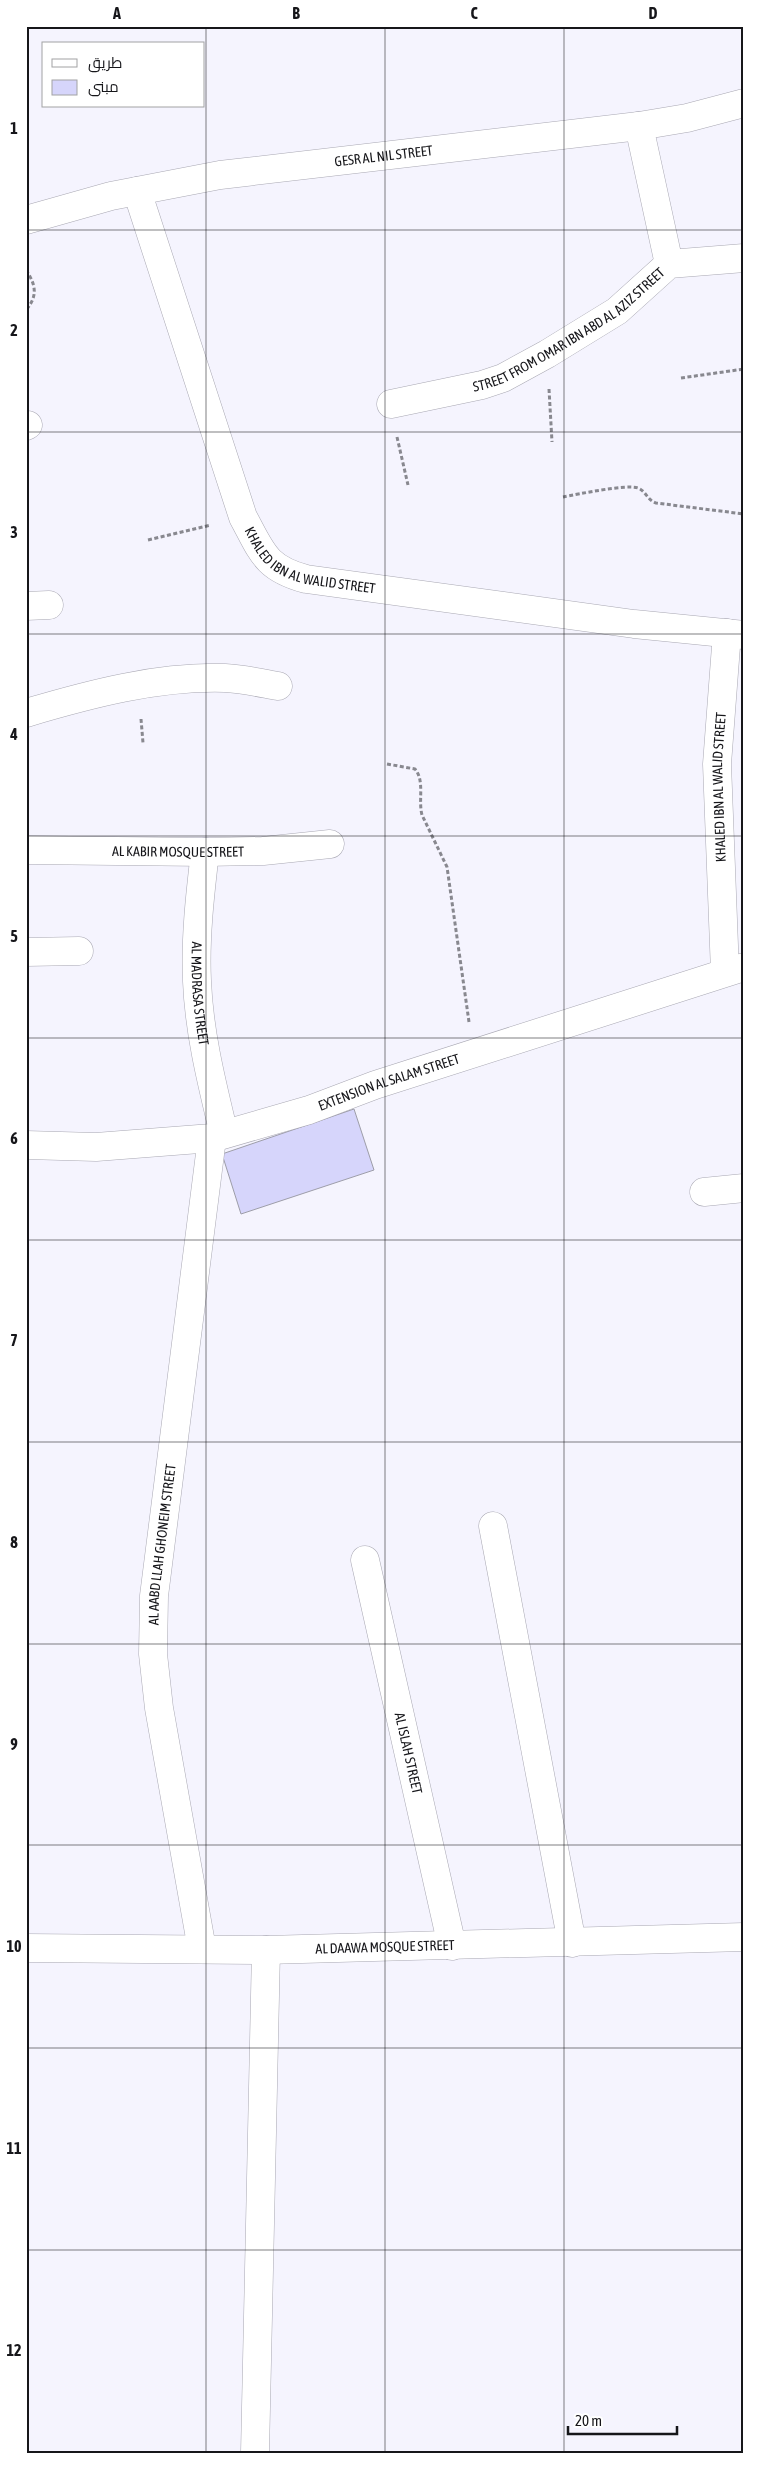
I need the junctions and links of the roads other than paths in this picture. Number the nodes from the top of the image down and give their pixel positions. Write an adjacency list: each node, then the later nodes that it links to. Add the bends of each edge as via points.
1 (744, 103): 2 (street, GESR AL NIL STREET)
2 (639, 126): 3 (street, GESR AL NIL STREET, via 238,173); 6 (street)
3 (138, 191): 4 (street, GESR AL NIL STREET); 8 (street, KHALED IBN AL WALID STREET, via 243,517 262,552 276,568 306,579 634,624)
4 (26, 220)
5 (744, 258): 6 (street, STREET FROM OMAR IBN ABD AL AZIZ STREET)
6 (669, 264): 7 (street, STREET FROM OMAR IBN ABD AL AZIZ STREET, via 617,310 503,378)
7 (391, 404)
8 (735, 634): 16 (street, KHALED IBN AL WALID STREET, via 717,764)
9 (278, 686): 10 (street, via 227,678 166,680 99,693)
10 (26, 713)
11 (330, 844): 13 (street, AL KABIR MOSQUE STREET, via 263,851)
12 (26, 850): 13 (street, AL KABIR MOSQUE STREET)
13 (205, 852): 17 (street, AL MADRASA STREET, via 197,917 197,982)
14 (79, 951): 15 (street)
15 (26, 952)
16 (734, 970): 17 (street, EXTENSION AL SALAM STREET, via 375,1085 309,1110)
17 (218, 1136): 18 (street, EXTENSION AL SALAM STREET, via 96,1147); 27 (street, AL AABD LLAH GHONEIM STREET, via 155,1586 153,1654 159,1708)
18 (26, 1145)
19 (744, 1188): 20 (street)
20 (704, 1192)
21 (493, 1526): 24 (street)
22 (365, 1560): 25 (street, AL ISLAH STREET)
23 (744, 1937): 24 (street, AL DAAWA MOSQUE STREET)
24 (572, 1943): 25 (street, AL DAAWA MOSQUE STREET)
25 (452, 1946): 28 (street, AL DAAWA MOSQUE STREET)
26 (26, 1948): 27 (street, AL DAAWA MOSQUE STREET)
27 (202, 1949): 28 (street, AL DAAWA MOSQUE STREET)
28 (266, 1950): 29 (street)
29 (255, 2453)

